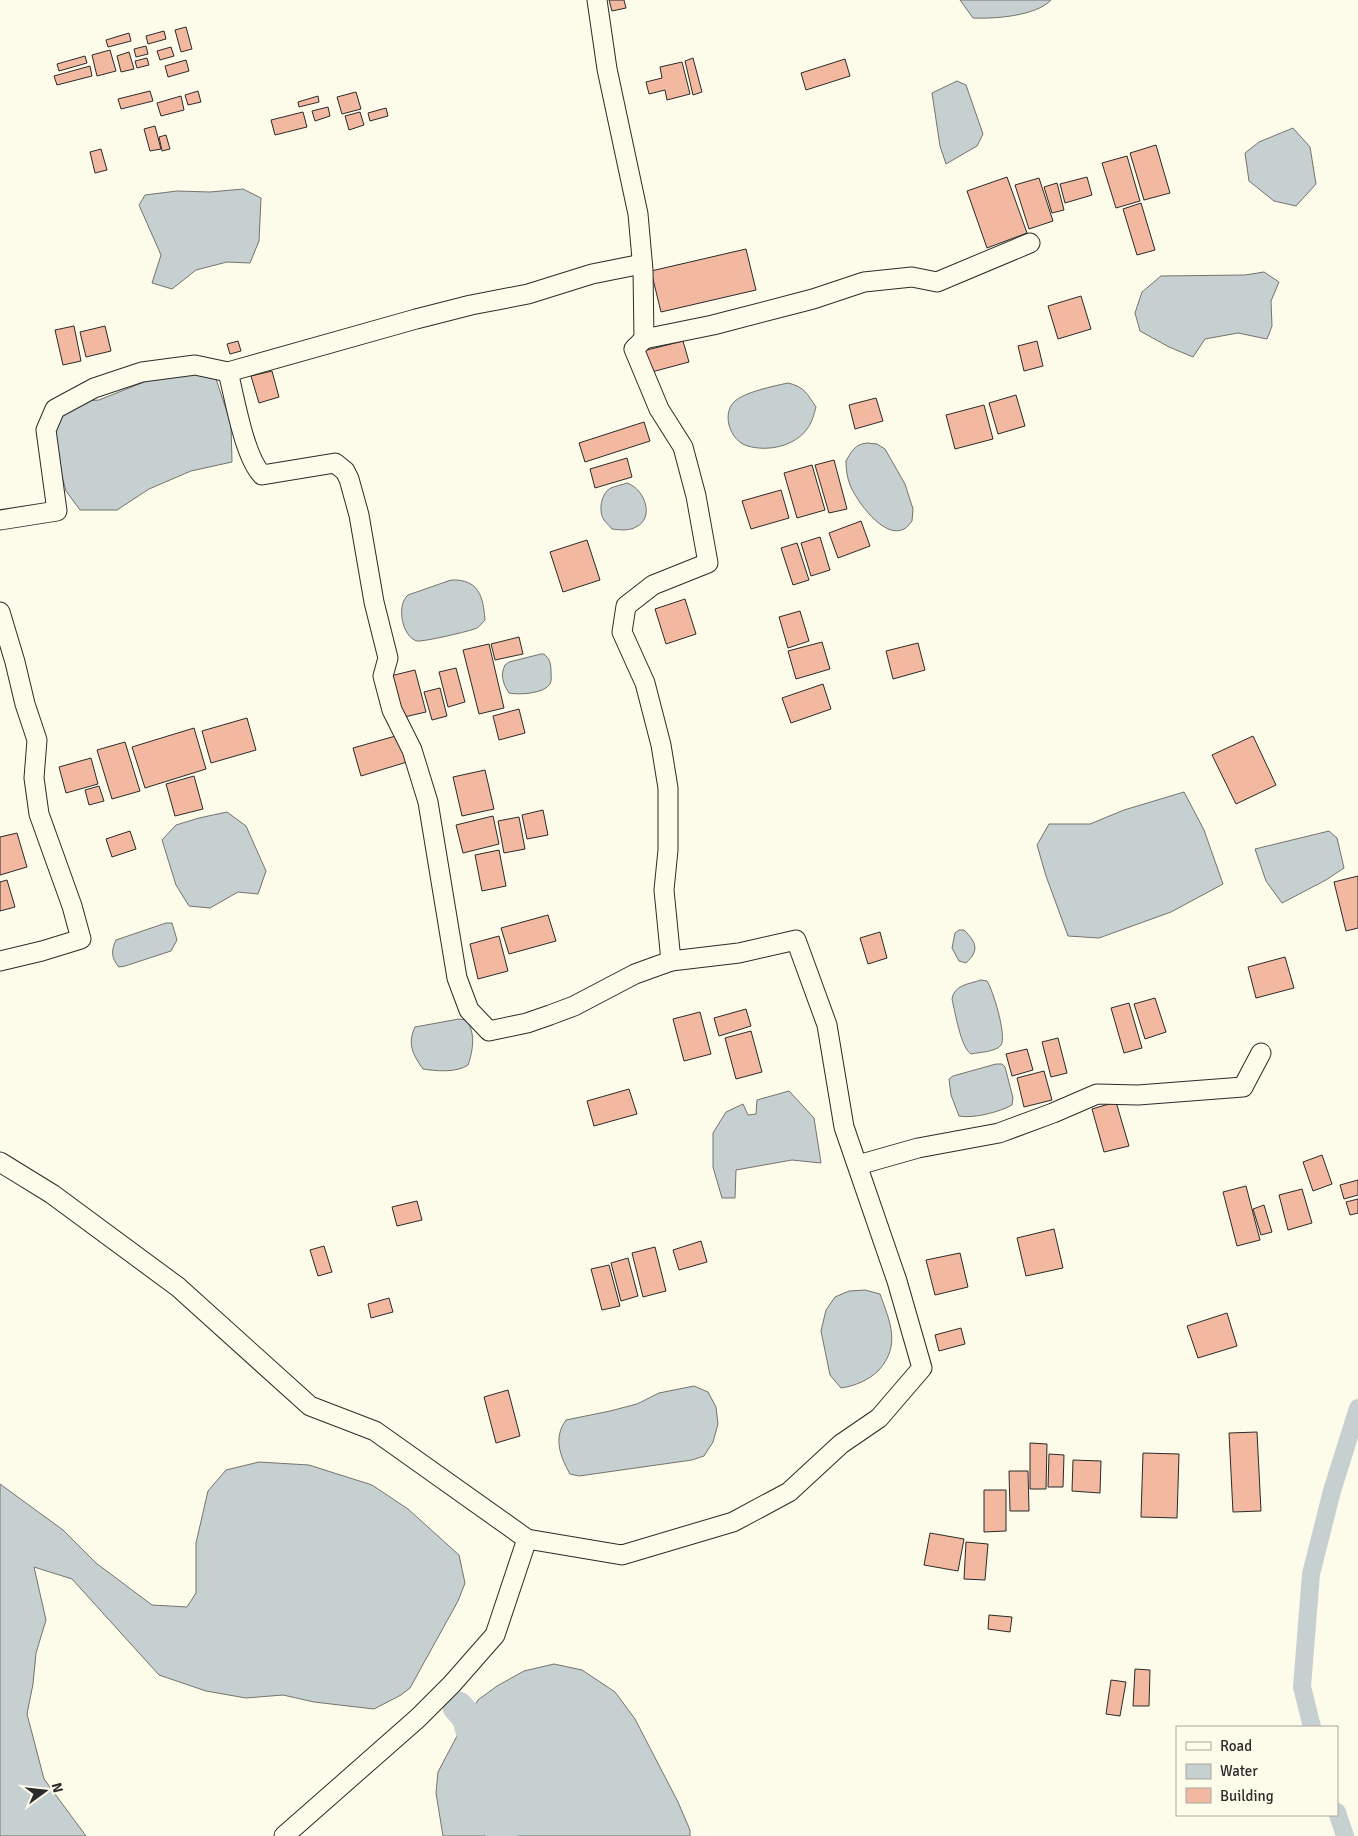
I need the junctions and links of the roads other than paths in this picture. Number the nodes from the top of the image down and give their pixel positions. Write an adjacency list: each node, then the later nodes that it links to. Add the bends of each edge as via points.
1 (597, 0): 3 (street, via 638,214)
2 (1030, 243): 4 (street, via 938,282 912,277 864,282 740,318)
3 (642, 264): 4 (street); 5 (street, via 592,274 528,294 416,318)
4 (644, 339): 8 (street, via 634,349 659,409 683,447 708,563 653,585 626,606 622,632 645,683 668,788 664,890)
5 (228, 372): 6 (street, via 195,365 142,372 94,388 55,409 46,430 57,511); 8 (street, via 246,443 255,468 262,475 335,463 349,479 388,658 383,676 392,710 412,750 428,802 457,978 469,1010 489,1031 527,1024 574,1006 635,974)
6 (0, 520)
7 (0, 612): 9 (street, via 37,740 34,778 39,814 81,939)
8 (671, 960): 12 (street, via 739,954 796,940 827,1025 844,1127)
9 (0, 961)
10 (1262, 1054): 12 (street, via 1243,1087 1138,1095 1097,1094 999,1133 918,1148)
11 (0, 1162): 13 (street, via 52,1194 178,1287 310,1406 375,1431)
12 (858, 1165): 13 (street, via 922,1368 879,1418 841,1444 789,1492 734,1522 622,1555)
13 (526, 1539): 14 (street, via 496,1635 418,1718)
14 (284, 1836)

